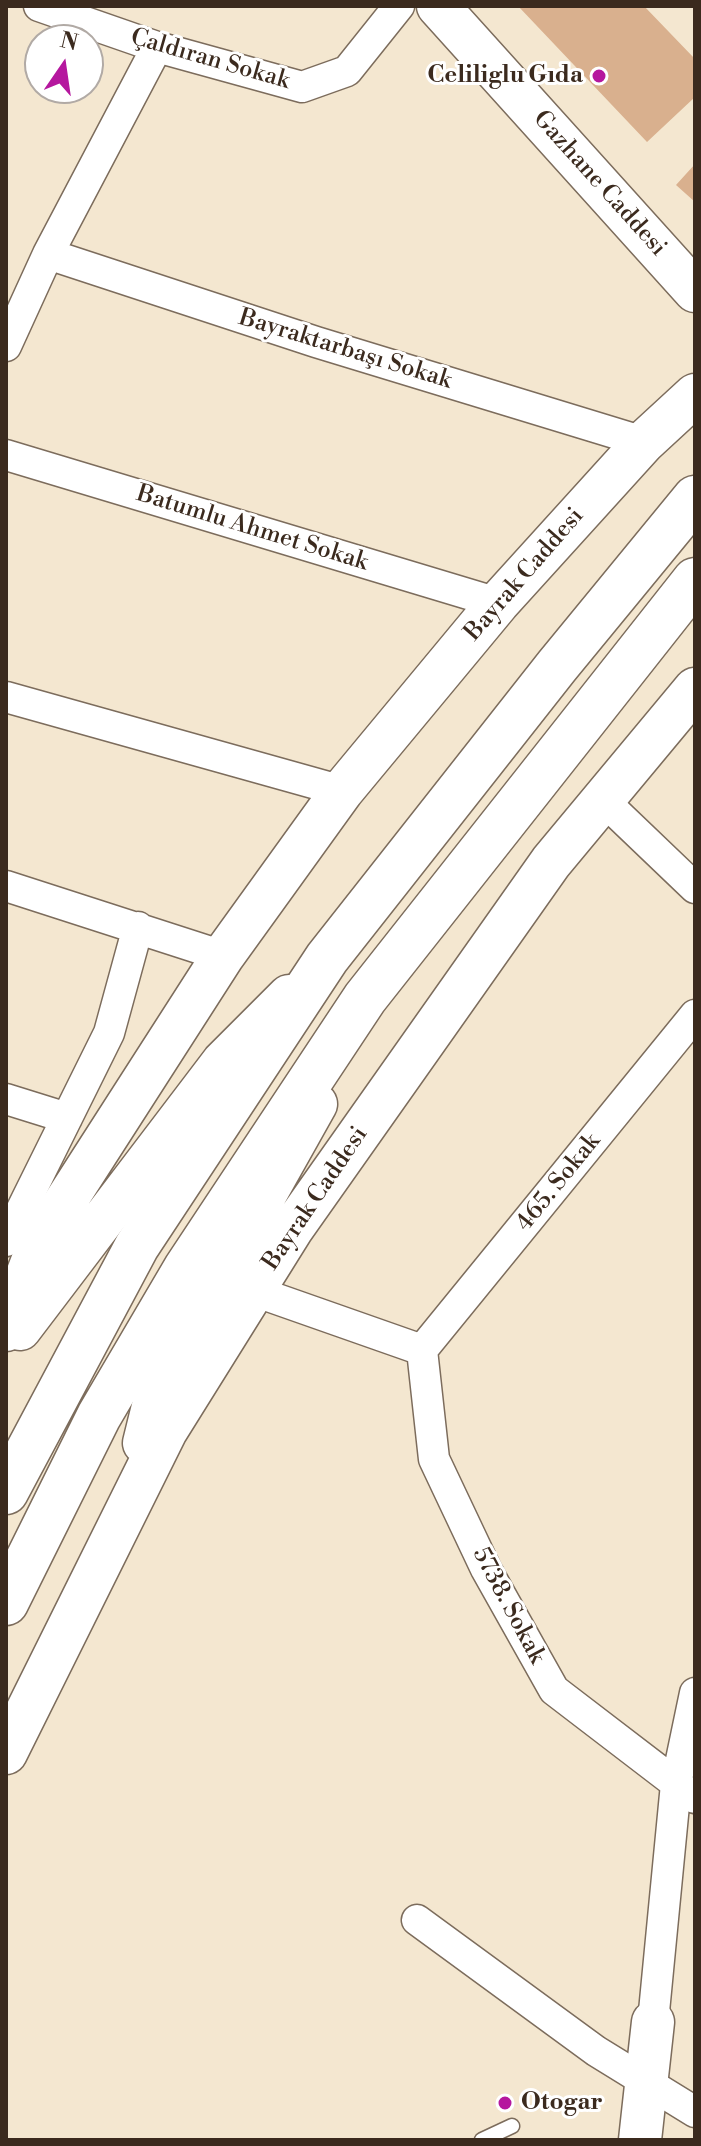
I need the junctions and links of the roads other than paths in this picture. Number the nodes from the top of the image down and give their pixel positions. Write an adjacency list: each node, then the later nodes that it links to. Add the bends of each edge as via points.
1 (39, 6): 4 (street, Çaldıran Sokak)
2 (399, 6): 4 (street, Çaldıran Sokak, via 347,71 302,87)
3 (438, 6): 6 (main road, Gazhane Caddesi)
4 (157, 47): 5 (street)
5 (48, 254): 7 (street); 9 (street, Bayraktarbaşı Sokak)
6 (695, 291)
7 (6, 346)
8 (695, 395): 9 (main road, Bayrak Caddesi)
9 (644, 442): 13 (main road, Bayrak Caddesi)
10 (6, 455): 13 (street, Batumlu Ahmet Sokak)
11 (695, 498): 22 (highway)
12 (695, 580): 23 (highway)
13 (498, 603): 16 (main road, Bayrak Caddesi)
14 (695, 689): 17 (main road, Bayrak Caddesi)
15 (6, 697): 16 (street)
16 (342, 791): 21 (main road, Bayrak Caddesi)
17 (603, 800): 19 (street); 28 (main road, Bayrak Caddesi, via 551,862 292,1229)
18 (6, 886): 20 (street)
19 (695, 888)
20 (138, 927): 21 (street); 26 (street, via 109,1033)
21 (223, 956): 29 (main road, Bayrak Caddesi, via 40,1241)
22 (327, 958): 30 (main road, via 223,1062); 32 (highway, via 137,1246)
23 (372, 989): 33 (main road, via 322,1092 158,1386); 34 (highway, via 186,1268 99,1416)
24 (695, 1015): 31 (street, 465. Sokak)
25 (6, 1099): 26 (street)
26 (67, 1118): 27 (street)
27 (6, 1241)
28 (254, 1291): 31 (street); 33 (main road, Bayrak Caddesi, via 166,1431)
29 (6, 1330)
30 (6, 1348)
31 (422, 1350): 37 (street, 5738. Sokak, via 434,1459 486,1569 554,1690)
32 (6, 1492)
33 (126, 1510): 36 (main road, Bayrak Caddesi)
34 (6, 1603)
35 (695, 1693): 37 (street)
36 (6, 1753)
37 (686, 1791): 39 (street)
38 (417, 1920): 40 (street, via 596,2051)
39 (653, 2022): 40 (main road)
40 (648, 2081): 41 (street); 44 (main road)
41 (695, 2112)
42 (512, 2126): 43 (lane)
43 (482, 2140)
44 (640, 2140)

